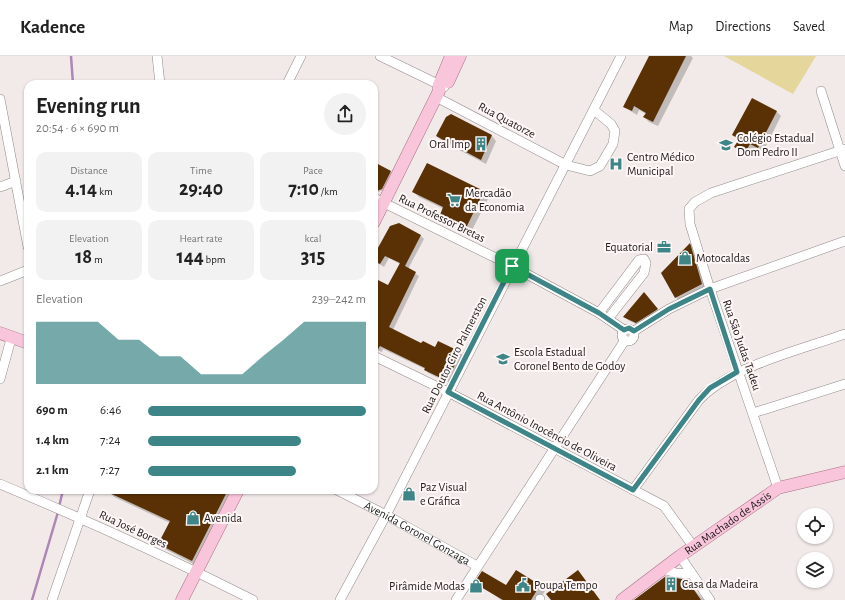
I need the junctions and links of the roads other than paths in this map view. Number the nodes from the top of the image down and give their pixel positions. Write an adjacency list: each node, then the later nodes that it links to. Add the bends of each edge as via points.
1 (157, 56): 7 (street)
2 (300, 56): 8 (street)
3 (380, 56): 9 (street, Rua Quatorze)
4 (451, 56): 9 (main road)
5 (460, 56): 9 (main road)
6 (621, 56): 12 (street, Rua Doutor Ciro Palmerston)
7 (160, 80)
8 (289, 80)
9 (439, 90): 14 (street, Rua Quatorze); 18 (main road)
10 (821, 91): 13 (street)
11 (0, 99): 16 (street)
12 (594, 110): 14 (street, Rua Doutor Ciro Palmerston); 14 (street, Rua Quatorze, via 611,124 615,131 613,144 600,166 590,171)
13 (843, 150): 15 (street); 24 (street, Rua São Judas Tadeu, via 710,193 689,209 690,224)
14 (566, 165): 21 (street, Rua Doutor Ciro Palmerston)
15 (845, 166)
16 (16, 180): 17 (street); 19 (street)
17 (0, 187)
18 (379, 200): 21 (street, Rua Professor Bretas)
19 (24, 225)
20 (845, 241): 24 (street)
21 (512, 266): 25 (street, Rua Professor Bretas); 35 (street, Rua Doutor Ciro Palmerston)
22 (24, 272): 23 (street)
23 (0, 281)
24 (710, 289): 27 (street); 32 (street, Rua São Judas Tadeu)
25 (599, 313): 26 (street, Rua Professor Bretas); 26 (street, via 639,260 644,259 644,273)
26 (608, 318): 27 (street, Rua Professor Bretas)
27 (629, 330): 37 (street, via 622,336 625,340)
28 (845, 334): 32 (street)
29 (5, 336): 30 (main road); 33 (street)
30 (24, 342)
31 (378, 358): 35 (street, Rua Antônio Inocêncio de Oliveira)
32 (737, 372): 36 (street, Rua São Judas Tadeu); 41 (street, via 710,388 699,400)
33 (0, 379)
34 (845, 384): 36 (street)
35 (448, 392): 37 (street, Rua Antônio Inocêncio de Oliveira); 45 (street, Rua Doutor Ciro Palmerston)
36 (753, 414): 40 (street, Rua São Judas Tadeu)
37 (554, 449): 41 (street, Rua Antônio Inocêncio de Oliveira); 49 (street)
38 (845, 472): 40 (main road, Rua Machado de Assis)
39 (0, 484): 46 (street, Rua José Borges)
40 (778, 488): 47 (main road, Rua Machado de Assis)
41 (633, 490): 47 (street, Rua Antônio Inocêncio de Oliveira, via 664,506)
42 (89, 494): 46 (street)
43 (236, 494): 51 (main road)
44 (345, 494): 45 (street, Avenida Coronel Gonzaga)
45 (386, 515): 49 (street, Avenida Coronel Gonzaga); 56 (street, Rua Doutor Ciro Palmerston)
46 (80, 518): 51 (street, Rua José Borges); 53 (street)
47 (694, 546): 48 (main road, Rua Machado de Assis)
48 (680, 556): 50 (main road, Rua Machado de Assis); 52 (street)
49 (477, 566): 57 (street)
50 (663, 569): 52 (street); 58 (main road, Rua Machado de Assis)
51 (197, 571): 54 (main road); 55 (street, Rua José Borges)
52 (692, 574): 59 (street)
53 (52, 600)
54 (182, 600)
55 (253, 600)
56 (340, 600)
57 (456, 600)
58 (622, 600)
59 (710, 600)

